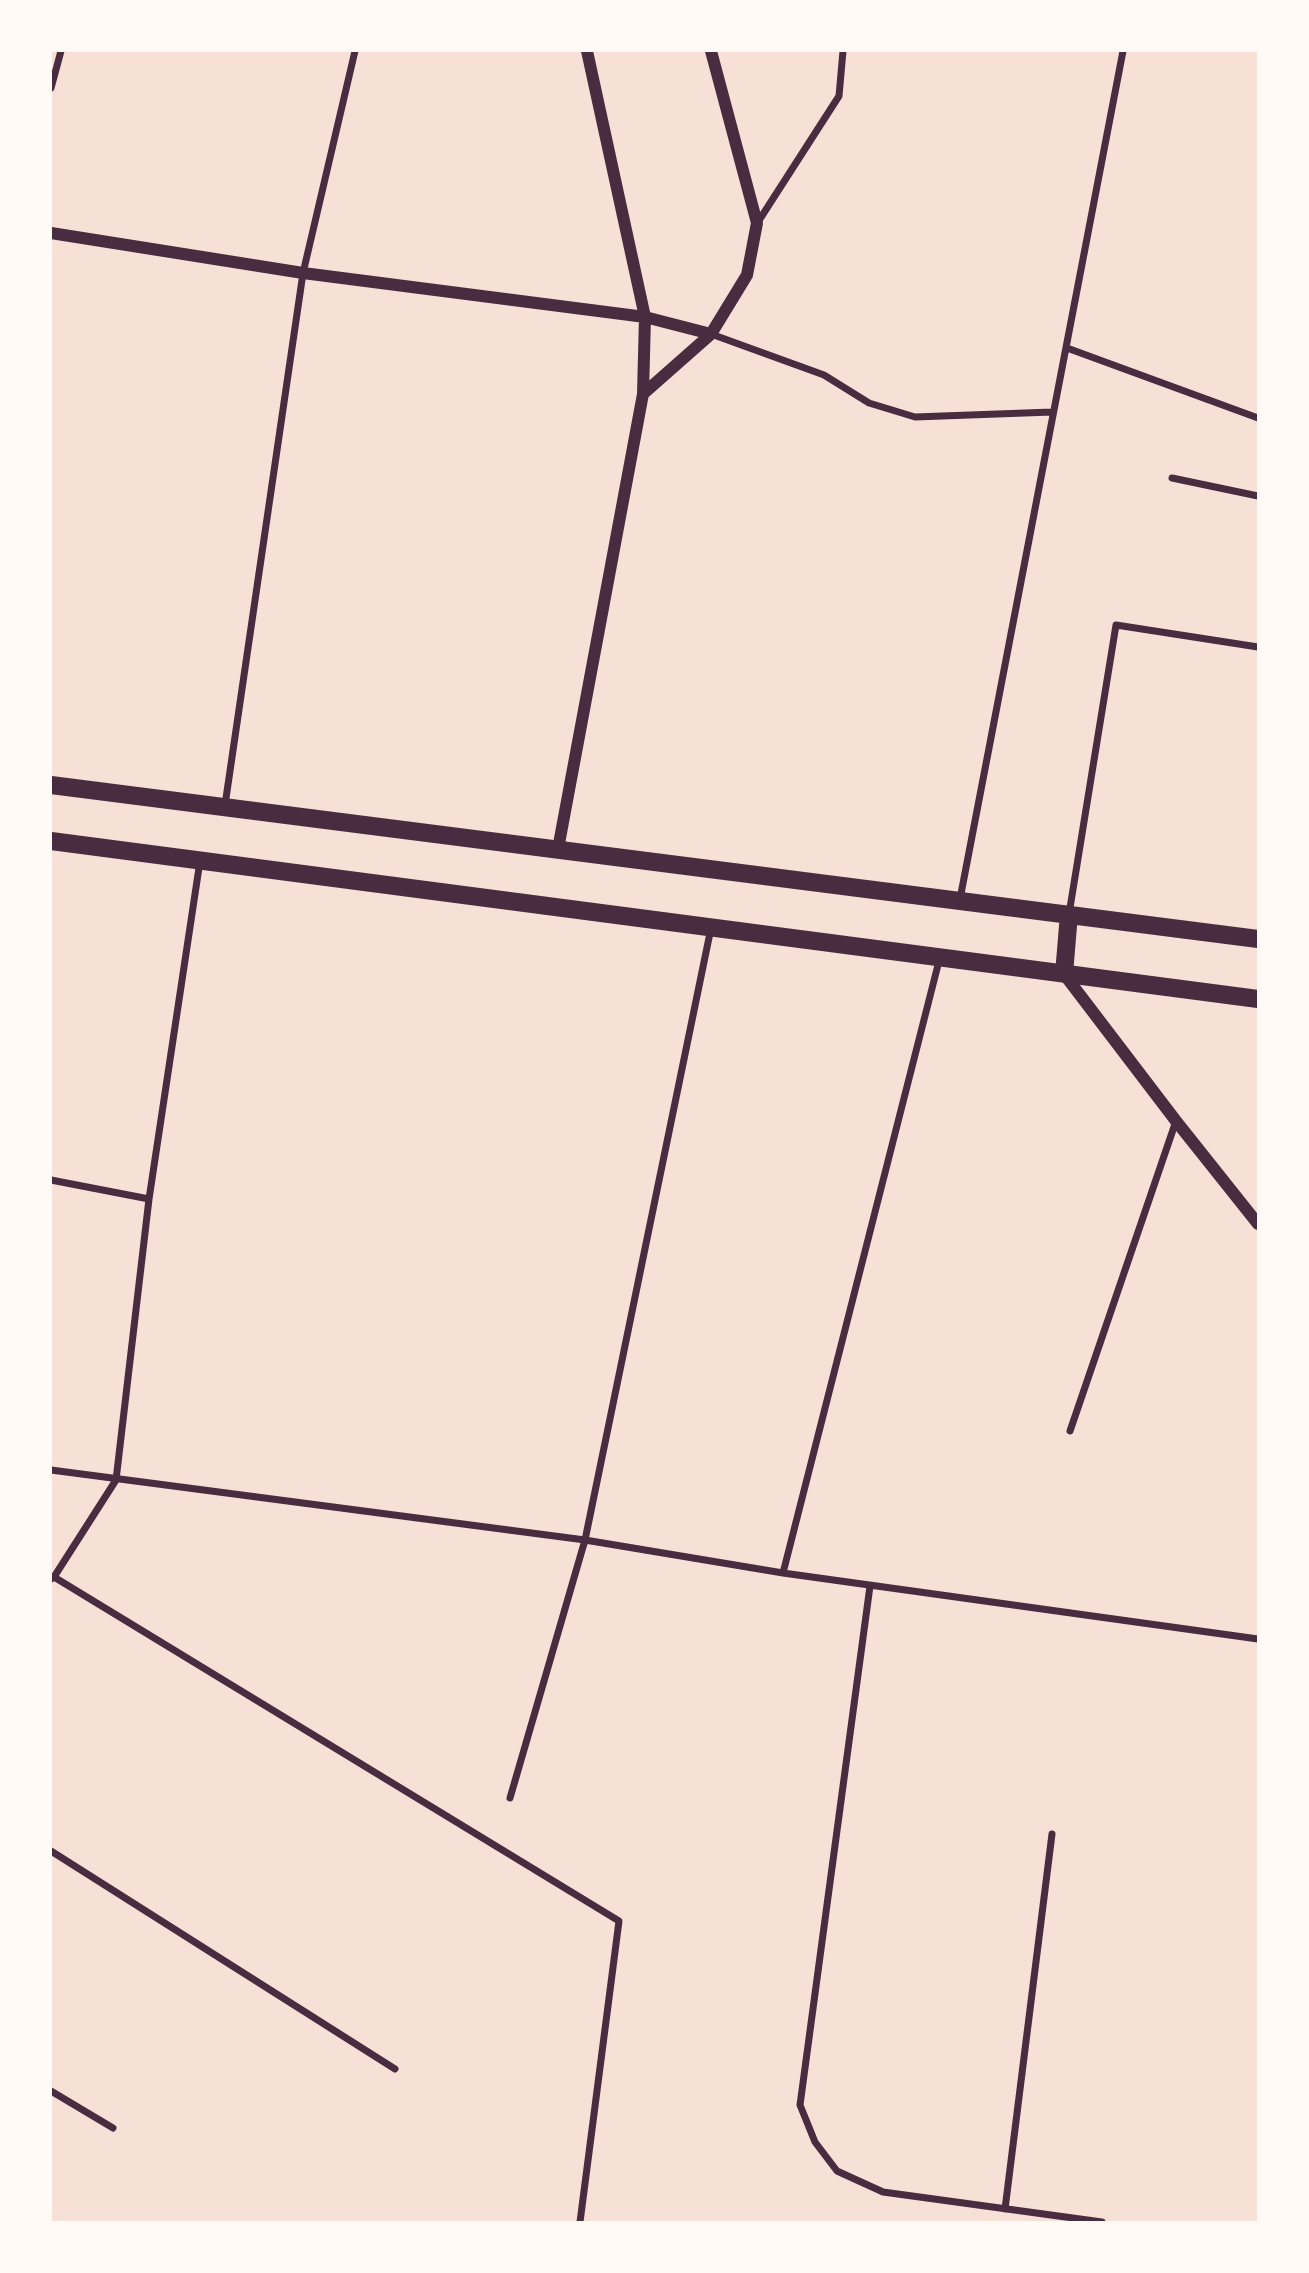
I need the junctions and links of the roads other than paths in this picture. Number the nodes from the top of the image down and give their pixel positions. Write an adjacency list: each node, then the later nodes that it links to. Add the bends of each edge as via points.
1 (61, 51): 7 (street)
2 (355, 51): 10 (street)
3 (587, 51): 11 (street)
4 (711, 51): 8 (street)
5 (843, 51): 8 (street, via 839,96)
6 (1123, 51): 13 (street)
7 (51, 88)
8 (757, 223): 12 (street, via 747,275)
9 (51, 233): 10 (street)
10 (303, 272): 11 (street); 21 (street)
11 (645, 317): 12 (street); 14 (street)
12 (711, 334): 14 (street); 15 (street, via 824,375 869,402 915,416)
13 (1067, 348): 15 (street); 16 (street)
14 (643, 394): 23 (street)
15 (1052, 412): 25 (street)
16 (1258, 418)
17 (1172, 478): 18 (street)
18 (1258, 496)
19 (1258, 647): 26 (street, via 1116,625)
20 (51, 785): 21 (main road)
21 (225, 807): 23 (main road)
22 (51, 841): 24 (main road)
23 (558, 849): 25 (main road)
24 (200, 860): 27 (main road); 34 (street)
25 (960, 900): 26 (main road)
26 (1069, 914): 28 (main road); 30 (main road)
27 (711, 927): 29 (main road); 39 (street)
28 (1258, 939)
29 (940, 957): 30 (main road); 40 (street)
30 (1064, 974): 31 (main road); 32 (street)
31 (1258, 999)
32 (1176, 1121): 35 (street); 36 (street)
33 (51, 1180): 34 (street)
34 (149, 1199): 38 (street)
35 (1258, 1224)
36 (1070, 1431)
37 (51, 1470): 38 (street)
38 (116, 1480): 39 (street); 41 (street)
39 (585, 1540): 40 (street); 44 (street)
40 (783, 1573): 42 (street)
41 (53, 1578): 51 (street, via 619,1921)
42 (870, 1586): 43 (street); 50 (street, via 800,2105 815,2142 837,2171 883,2192)
43 (1258, 1639)
44 (510, 1798)
45 (1052, 1835): 50 (street)
46 (51, 1851): 47 (street)
47 (395, 2069)
48 (51, 2091): 49 (street)
49 (113, 2128)
50 (1005, 2209): 52 (street)
51 (580, 2222)
52 (1102, 2222)

